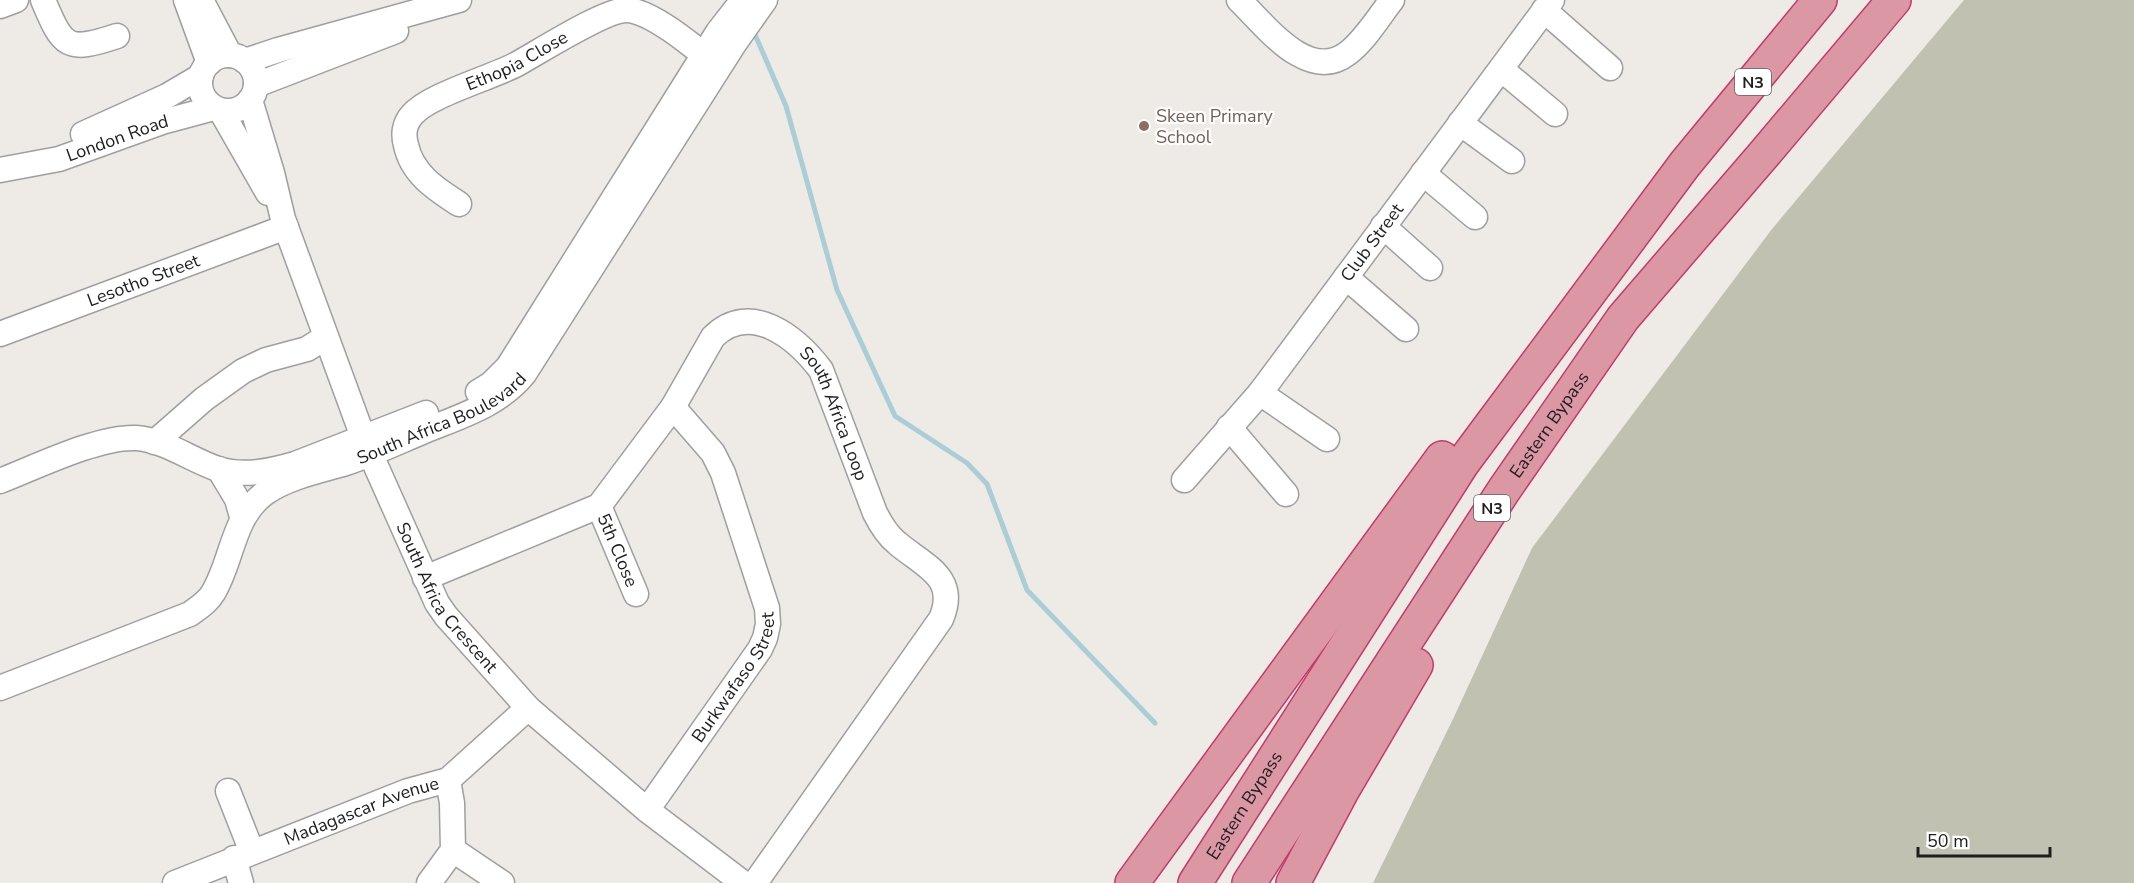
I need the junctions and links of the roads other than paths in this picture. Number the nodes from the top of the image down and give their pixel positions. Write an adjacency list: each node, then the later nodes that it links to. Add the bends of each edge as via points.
1 (16, 0): 13 (street)
2 (43, 0): 14 (street, via 53,24 69,44 92,45)
3 (186, 0): 16 (street)
4 (201, 0): 16 (street)
5 (459, 0): 16 (street, London Road); 19 (street)
6 (742, 0): 15 (street, South Africa Boulevard, via 718,32)
7 (765, 0): 15 (street, South Africa Boulevard)
8 (1239, 0): 9 (street, via 1294,53 1312,62 1337,60 1347,54)
9 (1392, 0)
10 (1820, 0): 25 (highway, Eastern Bypass / N3)
11 (1894, 0): 23 (highway, Eastern Bypass / N3)
12 (1548, 5): 17 (street); 18 (street, Club Street)
13 (0, 6)
14 (117, 36)
15 (715, 62): 28 (street, Ethopia Close, via 648,16 626,9 597,19 515,65 428,103 405,126 408,154 424,180); 42 (street, South Africa Boulevard, via 500,376 473,394)
16 (221, 64): 19 (street, via 251,68); 20 (street, via 202,94); 26 (street, London Road, via 136,111)
17 (1610, 68)
18 (1501, 69): 21 (street); 22 (street, Club Street)
19 (253, 93): 20 (street, via 237,110); 30 (street, South Africa Crescent)
20 (218, 109): 26 (street, London Road, via 177,117 59,159); 30 (street, South Africa Crescent)
21 (1555, 114)
22 (1460, 123): 24 (street); 27 (street, Club Street)
23 (1765, 153): 66 (highway, Eastern Bypass / N3, via 1623,318 1504,490); 67 (highway, via 1466,584 1398,694)
24 (1512, 161)
25 (1685, 164): 64 (highway, via 1615,231 1534,331); 65 (highway, Eastern Bypass / N3, via 1462,464)
26 (10, 168)
27 (1423, 173): 29 (street); 31 (street, Club Street)
28 (459, 204)
29 (1475, 217)
30 (284, 223): 35 (street, Lesotho Street); 36 (street, South Africa Crescent)
31 (1383, 226): 32 (street); 33 (street, Club Street)
32 (1430, 268)
33 (1346, 277): 34 (street); 37 (street, Club Street)
34 (1406, 329)
35 (0, 334)
36 (326, 336): 41 (street, via 307,349 243,370); 42 (street, South Africa Crescent)
37 (1260, 393): 39 (street, Club Street); 40 (street)
38 (673, 407): 47 (street, South Africa Loop); 55 (street, Burkwafaso Street, via 713,453 723,473 764,594 768,624 760,649); 63 (street, South Africa Loop, via 722,328 747,320 763,323 789,338 821,370 883,529 936,573 947,595 941,619)
39 (1229, 427): 44 (street, Club Street); 46 (street)
40 (1327, 439)
41 (155, 442): 43 (street, South Africa Boulevard); 45 (street, South Africa Boulevard, via 138,438 104,441)
42 (367, 446): 43 (street, South Africa Boulevard, via 274,470); 48 (street, South Africa Boulevard, via 281,484 259,498); 49 (street, South Africa Crescent)
43 (219, 469): 48 (street, via 237,499)
44 (1184, 480)
45 (0, 481)
46 (1286, 494)
47 (599, 506): 49 (street); 50 (street, 5th Close)
48 (242, 518): 51 (street, South Africa Boulevard, via 212,595 190,614)
49 (425, 578): 52 (street, South Africa Crescent, via 446,616)
50 (636, 594)
51 (0, 688)
52 (528, 708): 53 (street, Madagascar Avenue); 55 (street, South Africa Crescent)
53 (448, 780): 56 (street); 57 (street, Madagascar Avenue, via 408,790)
54 (228, 790): 57 (street)
55 (647, 810): 62 (street, South Africa Crescent)
56 (453, 850): 60 (street); 61 (street)
57 (243, 855): 58 (street, Madagascar Avenue); 59 (street)
58 (175, 883)
59 (241, 883)
60 (429, 883)
61 (502, 883)
62 (743, 883)
63 (755, 883)
64 (1132, 883)
65 (1195, 883)
66 (1249, 883)
67 (1293, 883)

